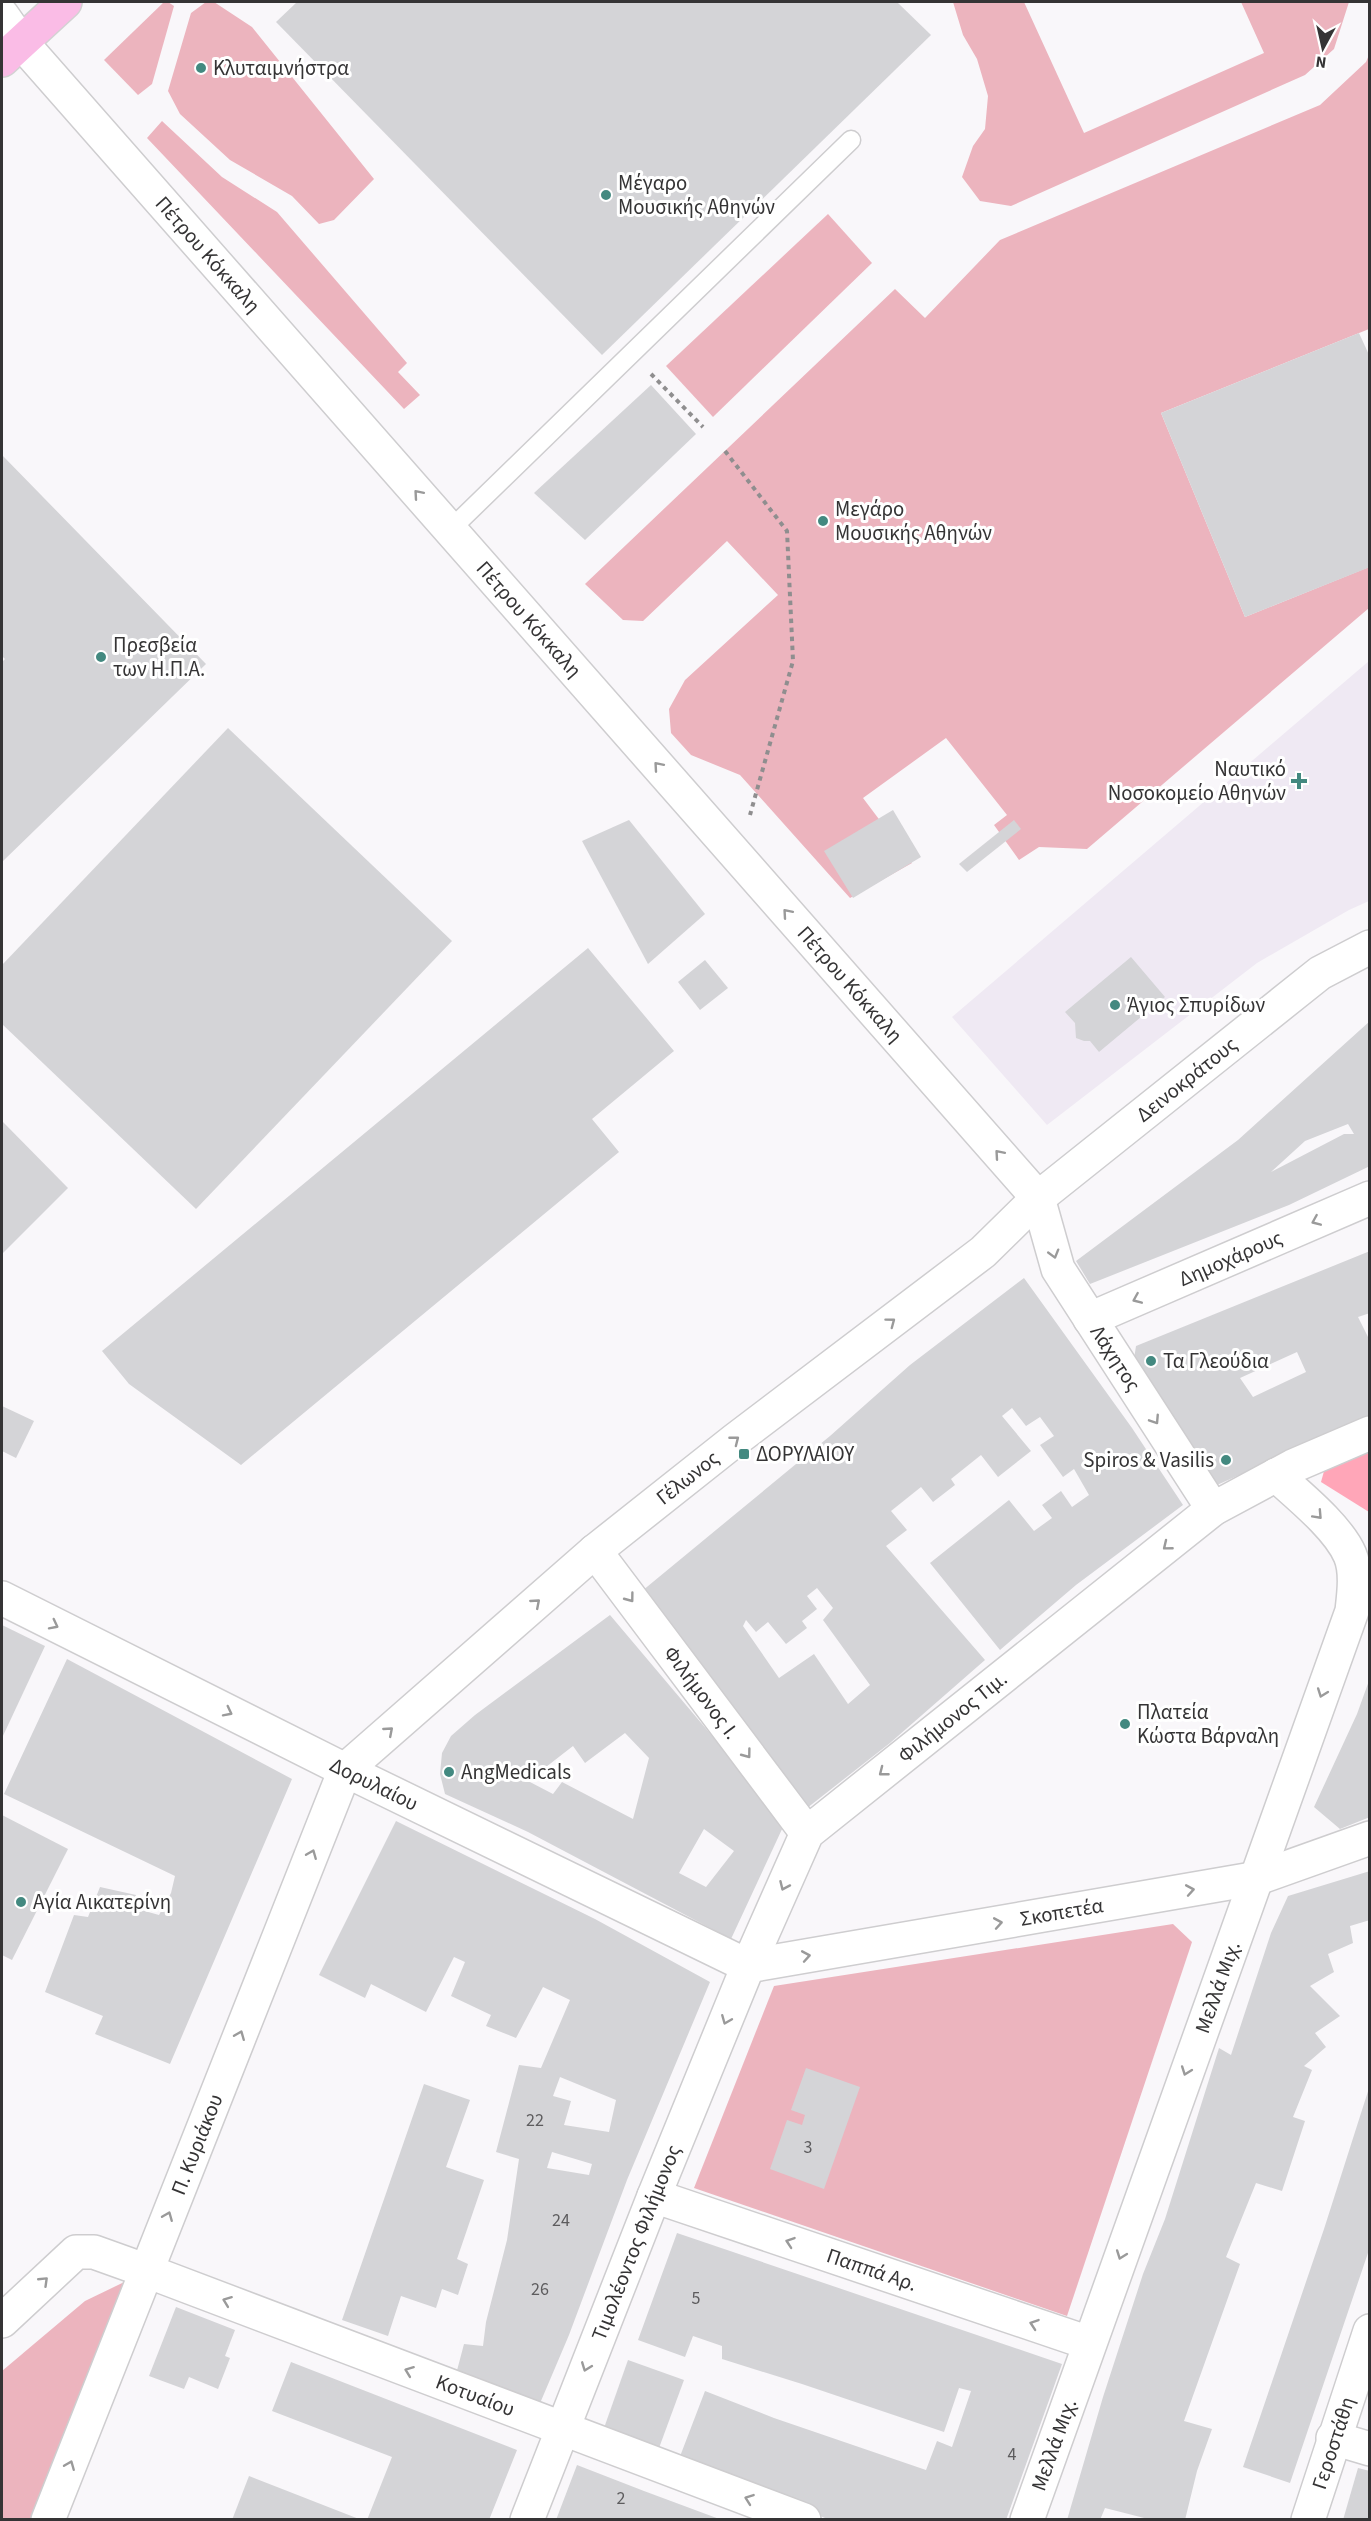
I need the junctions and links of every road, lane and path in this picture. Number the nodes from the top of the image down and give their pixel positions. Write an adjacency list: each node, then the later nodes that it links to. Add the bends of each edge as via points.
1 (65, 2): 3 (main road)
2 (2, 15): 3 (street, Πέτρου Κόκκαλη)
3 (11, 51): 8 (street, Πέτρου Κόκκαλη, one-way to 3)
4 (851, 140): 5 (lane)
5 (631, 354): 6 (path); 8 (lane)
6 (703, 427)
7 (725, 451): 9 (path, via 788,531 793,661)
8 (450, 530): 11 (street, Πέτρου Κόκκαλη, one-way to 8)
9 (750, 816)
10 (1370, 947): 11 (street, Δεινοκράτους, via 1320,973)
11 (1038, 1198): 13 (street, Λάχητος, one-way to 13, via 1058,1269); 17 (street, Γέλωνος, one-way to 11, via 983,1252)
12 (1370, 1198): 13 (street, Δημοχάρους, one-way to 13)
13 (1090, 1319): 16 (street, Λάχητος, one-way to 16)
14 (1370, 1433): 15 (street, Φιλήμονος Τιμ.)
15 (1276, 1475): 16 (street, Φιλήμονος Τιμ.); 22 (street, Μελλά Μιχ., one-way to 22, via 1345,1545 1351,1556 1354,1593 1352,1611)
16 (1213, 1509): 20 (street, Φιλήμονος Τιμ., one-way to 20)
17 (595, 1551): 19 (street, Γέλωνος, one-way to 17); 20 (street, Φιλήμονος Ι., one-way to 20)
18 (2, 1599): 19 (street, Δορυλαίου, one-way to 19)
19 (345, 1770): 23 (street, Δορυλαίου); 25 (street, Π. Κυριάκου, one-way to 19)
20 (807, 1833): 23 (street, Φιλήμονος Τιμ., one-way to 23)
21 (1370, 1839): 22 (street, Σκοπετέα)
22 (1258, 1878): 23 (street, Σκοπετέα, one-way to 22); 28 (street, Μελλά Μιχ., one-way to 28)
23 (748, 1965): 24 (street, Τιμoλέοντος Φιλήμονος, one-way to 24)
24 (654, 2196): 28 (street, Παππά Αρ., one-way to 24); 29 (street, Τιμoλέοντος Φιλήμονος, one-way to 29)
25 (147, 2271): 26 (street, Κοτυαίου, one-way to 25, via 76,2252 94,2252); 29 (street, Κοτυαίου, one-way to 25); 32 (street, Π. Κυριάκου, one-way to 25)
26 (2, 2321)
27 (1370, 2331): 30 (street, Γεροστάθη)
28 (1089, 2343): 35 (street, Μελλά Μιχ.)
29 (562, 2430): 33 (street, Τιμoλέοντος Φιλήμονος); 34 (street, Κοτυαίου, one-way to 29)
30 (1333, 2438): 31 (street); 36 (street, Γεροστάθη)
31 (1370, 2449)
32 (48, 2520)
33 (527, 2520)
34 (804, 2520)
35 (1027, 2520)
36 (1308, 2520)

